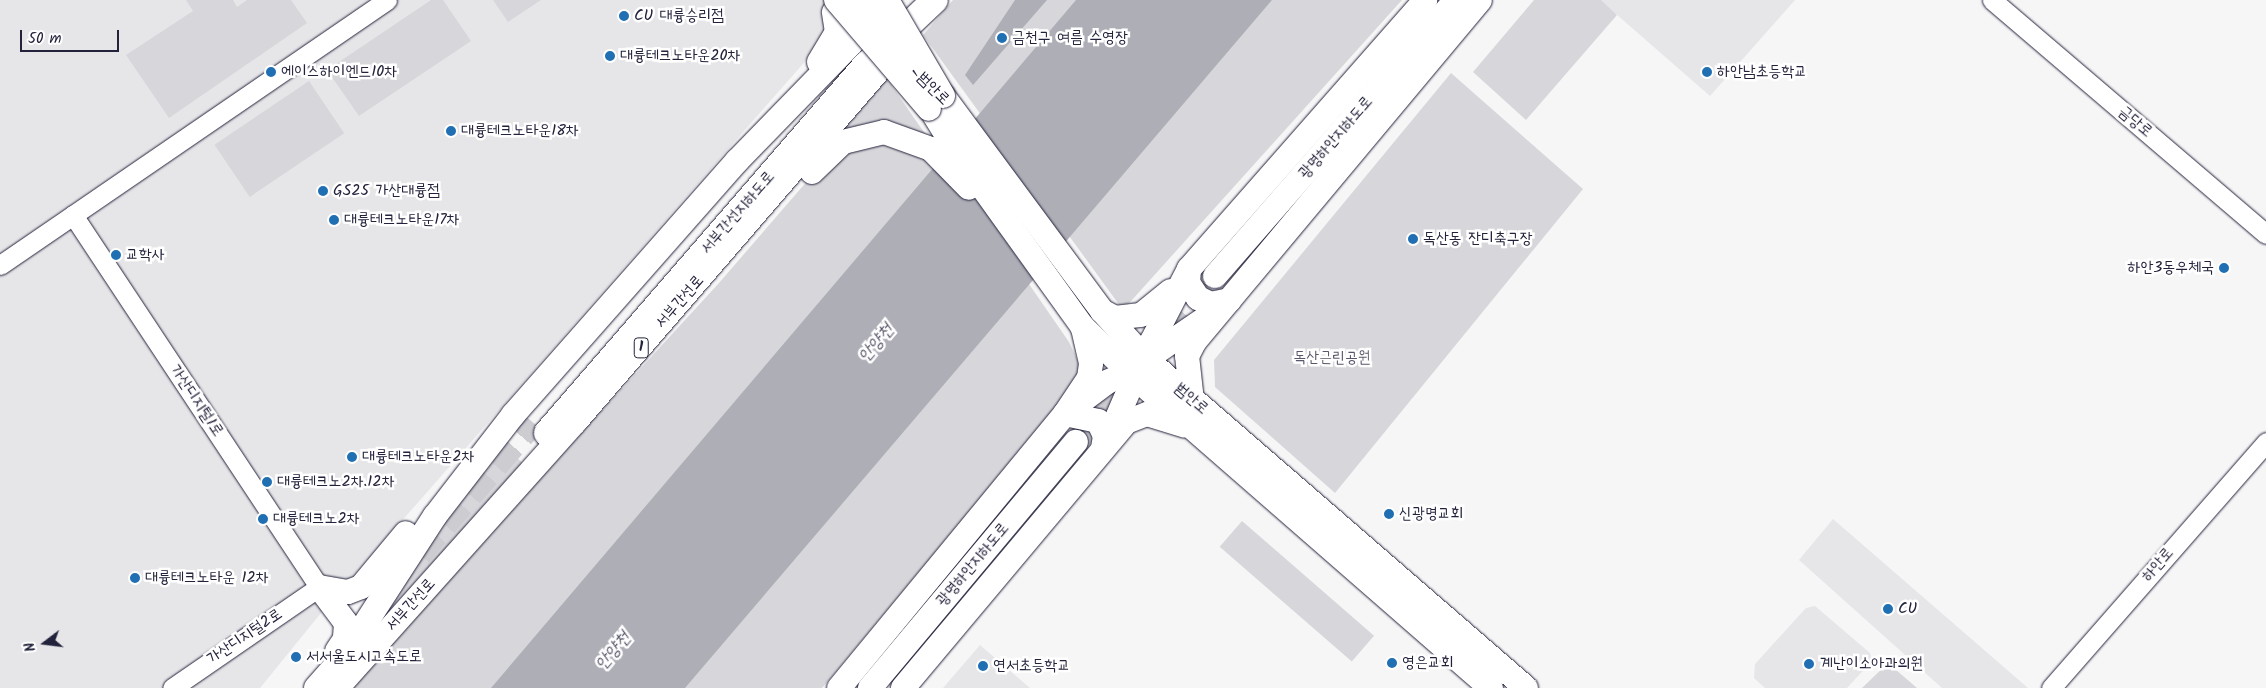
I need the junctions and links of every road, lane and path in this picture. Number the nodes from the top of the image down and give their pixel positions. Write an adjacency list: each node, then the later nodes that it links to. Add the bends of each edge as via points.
1 (387, 0): 15 (street)
2 (862, 0): 13 (main road, 범안로, bridge)
3 (887, 0): 13 (main road, bridge)
4 (895, 0): 12 (main road, 서부간선로)
5 (901, 0): 6 (highway, 서부간선지하도로, via 540,428 868,64)
6 (936, 0): 26 (main road, 서부간선로 / 1)
7 (1425, 0): 18 (main road)
8 (1456, 0): 19 (main road, 광명하안지하도로)
9 (1480, 0): 20 (main road)
10 (1998, 5): 16 (street, 금당로)
11 (835, 6): 12 (main road, via 837,32); 13 (main road, bridge)
12 (808, 89): 31 (main road, 서부간선로, via 737,161)
13 (936, 102): 14 (main road, 범안로); 21 (main road, 범안로)
14 (1000, 212): 22 (main road, 범안로); 26 (main road, via 963,184 931,149 901,135 860,135 827,155 709,286)
15 (73, 215): 17 (street); 32 (street, 가산디지털1로)
16 (2266, 234)
17 (0, 265)
18 (1186, 274): 20 (main road, via 1198,298 1211,304); 21 (main road, via 1148,313 1128,319); 23 (main road)
19 (1215, 276)
20 (1230, 300): 23 (main road); 24 (main road, via 1186,356)
21 (1102, 311): 23 (main road, 범안로)
22 (1082, 326): 23 (main road, 범안로, via 1100,345); 25 (main road, via 1090,356 1089,378)
23 (1142, 367): 24 (main road, 범안로); 25 (main road, via 1107,382); 27 (main road, 범안로); 30 (main road)
24 (1192, 401): 41 (main road, 범안로)
25 (1065, 414): 30 (main road, via 1098,420 1105,436); 37 (main road)
26 (576, 422): 36 (main road, 서부간선로 / 1)
27 (1196, 430): 30 (main road, via 1147,414 1126,422); 40 (main road, 범안로)
28 (1076, 442): 38 (main road, 광명하안지하도로)
29 (2266, 442): 42 (street, 하안로)
30 (1103, 449): 39 (main road)
31 (480, 455): 32 (main road, via 431,504 362,587 348,592); 35 (main road, 서부간선로, via 416,542 345,655)
32 (320, 587): 33 (street, 가산디지털2로); 34 (main road, via 348,631)
33 (172, 688)
34 (306, 688)
35 (316, 688)
36 (337, 688)
37 (839, 688)
38 (870, 688)
39 (903, 688)
40 (1491, 688)
41 (1526, 688)
42 (2051, 688)

